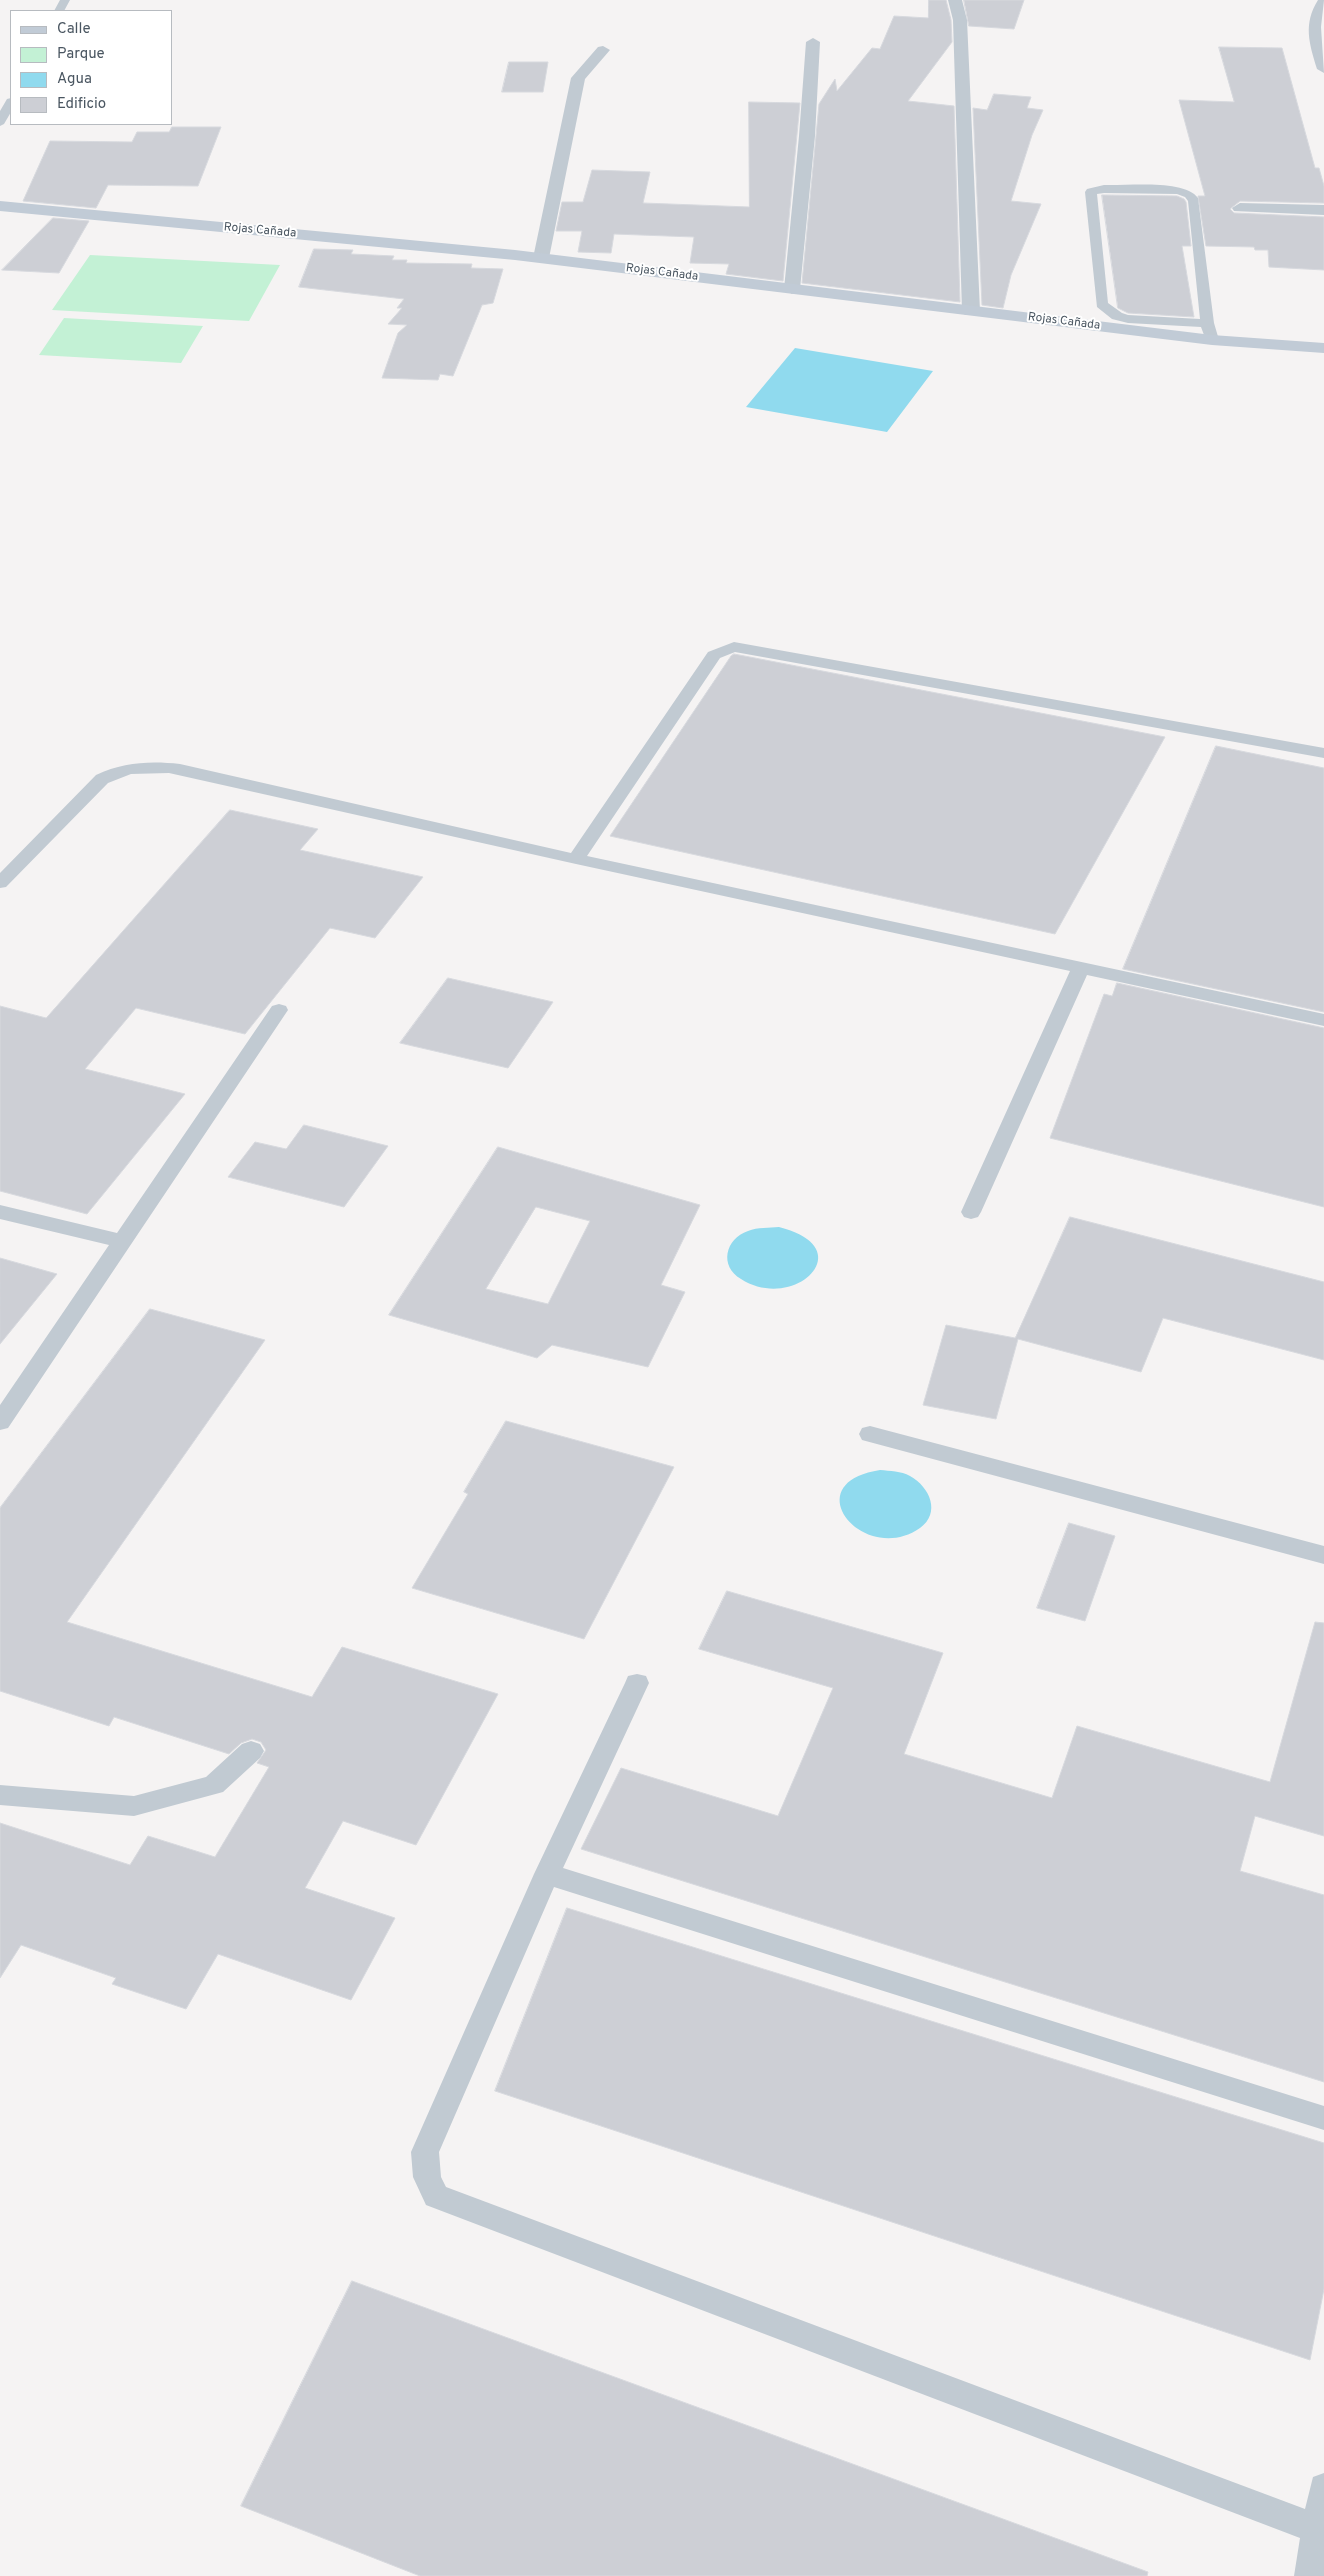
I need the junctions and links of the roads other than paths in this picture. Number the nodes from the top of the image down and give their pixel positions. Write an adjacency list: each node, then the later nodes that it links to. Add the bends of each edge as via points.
1 (954, 0): 13 (street, via 960,20)
2 (1324, 1): 5 (street, via 1314,16 1314,36)
3 (813, 42): 12 (street)
4 (603, 50): 11 (street, via 578,78)
5 (1324, 69)
6 (10, 103): 7 (lane)
7 (0, 122)
8 (0, 206): 11 (main road, Rojas Cañada)
9 (1240, 208): 10 (street)
10 (1324, 210)
11 (542, 258): 12 (main road, Rojas Cañada)
12 (792, 290): 13 (main road, Rojas Cañada)
13 (971, 311): 15 (main road, Rojas Cañada)
14 (1208, 323): 14 (lane, via 1194,201 1189,194 1178,190 1104,189 1091,192 1102,304 1128,319); 15 (lane)
15 (1212, 340): 16 (main road, Rojas Cañada)
16 (1324, 348)
17 (1324, 753): 18 (lane, via 734,647 714,655)
18 (576, 858): 19 (lane, via 180,769 145,766 120,770 102,779); 20 (lane)
19 (0, 883)
20 (1081, 967): 22 (lane); 24 (lane)
21 (279, 1010): 25 (lane)
22 (1324, 1020)
23 (0, 1212): 25 (lane)
24 (971, 1212)
25 (123, 1241): 26 (lane)
26 (0, 1422)
27 (870, 1434): 28 (lane)
28 (1324, 1555)
29 (637, 1683): 32 (lane)
30 (251, 1751): 31 (lane, via 214,1786 134,1806)
31 (0, 1796)
32 (547, 1874): 33 (lane); 35 (lane, via 425,2152 427,2178 436,2196)
33 (1324, 2118)
34 (1324, 2488): 35 (lane)
35 (1317, 2530): 36 (lane)
36 (1310, 2576)

